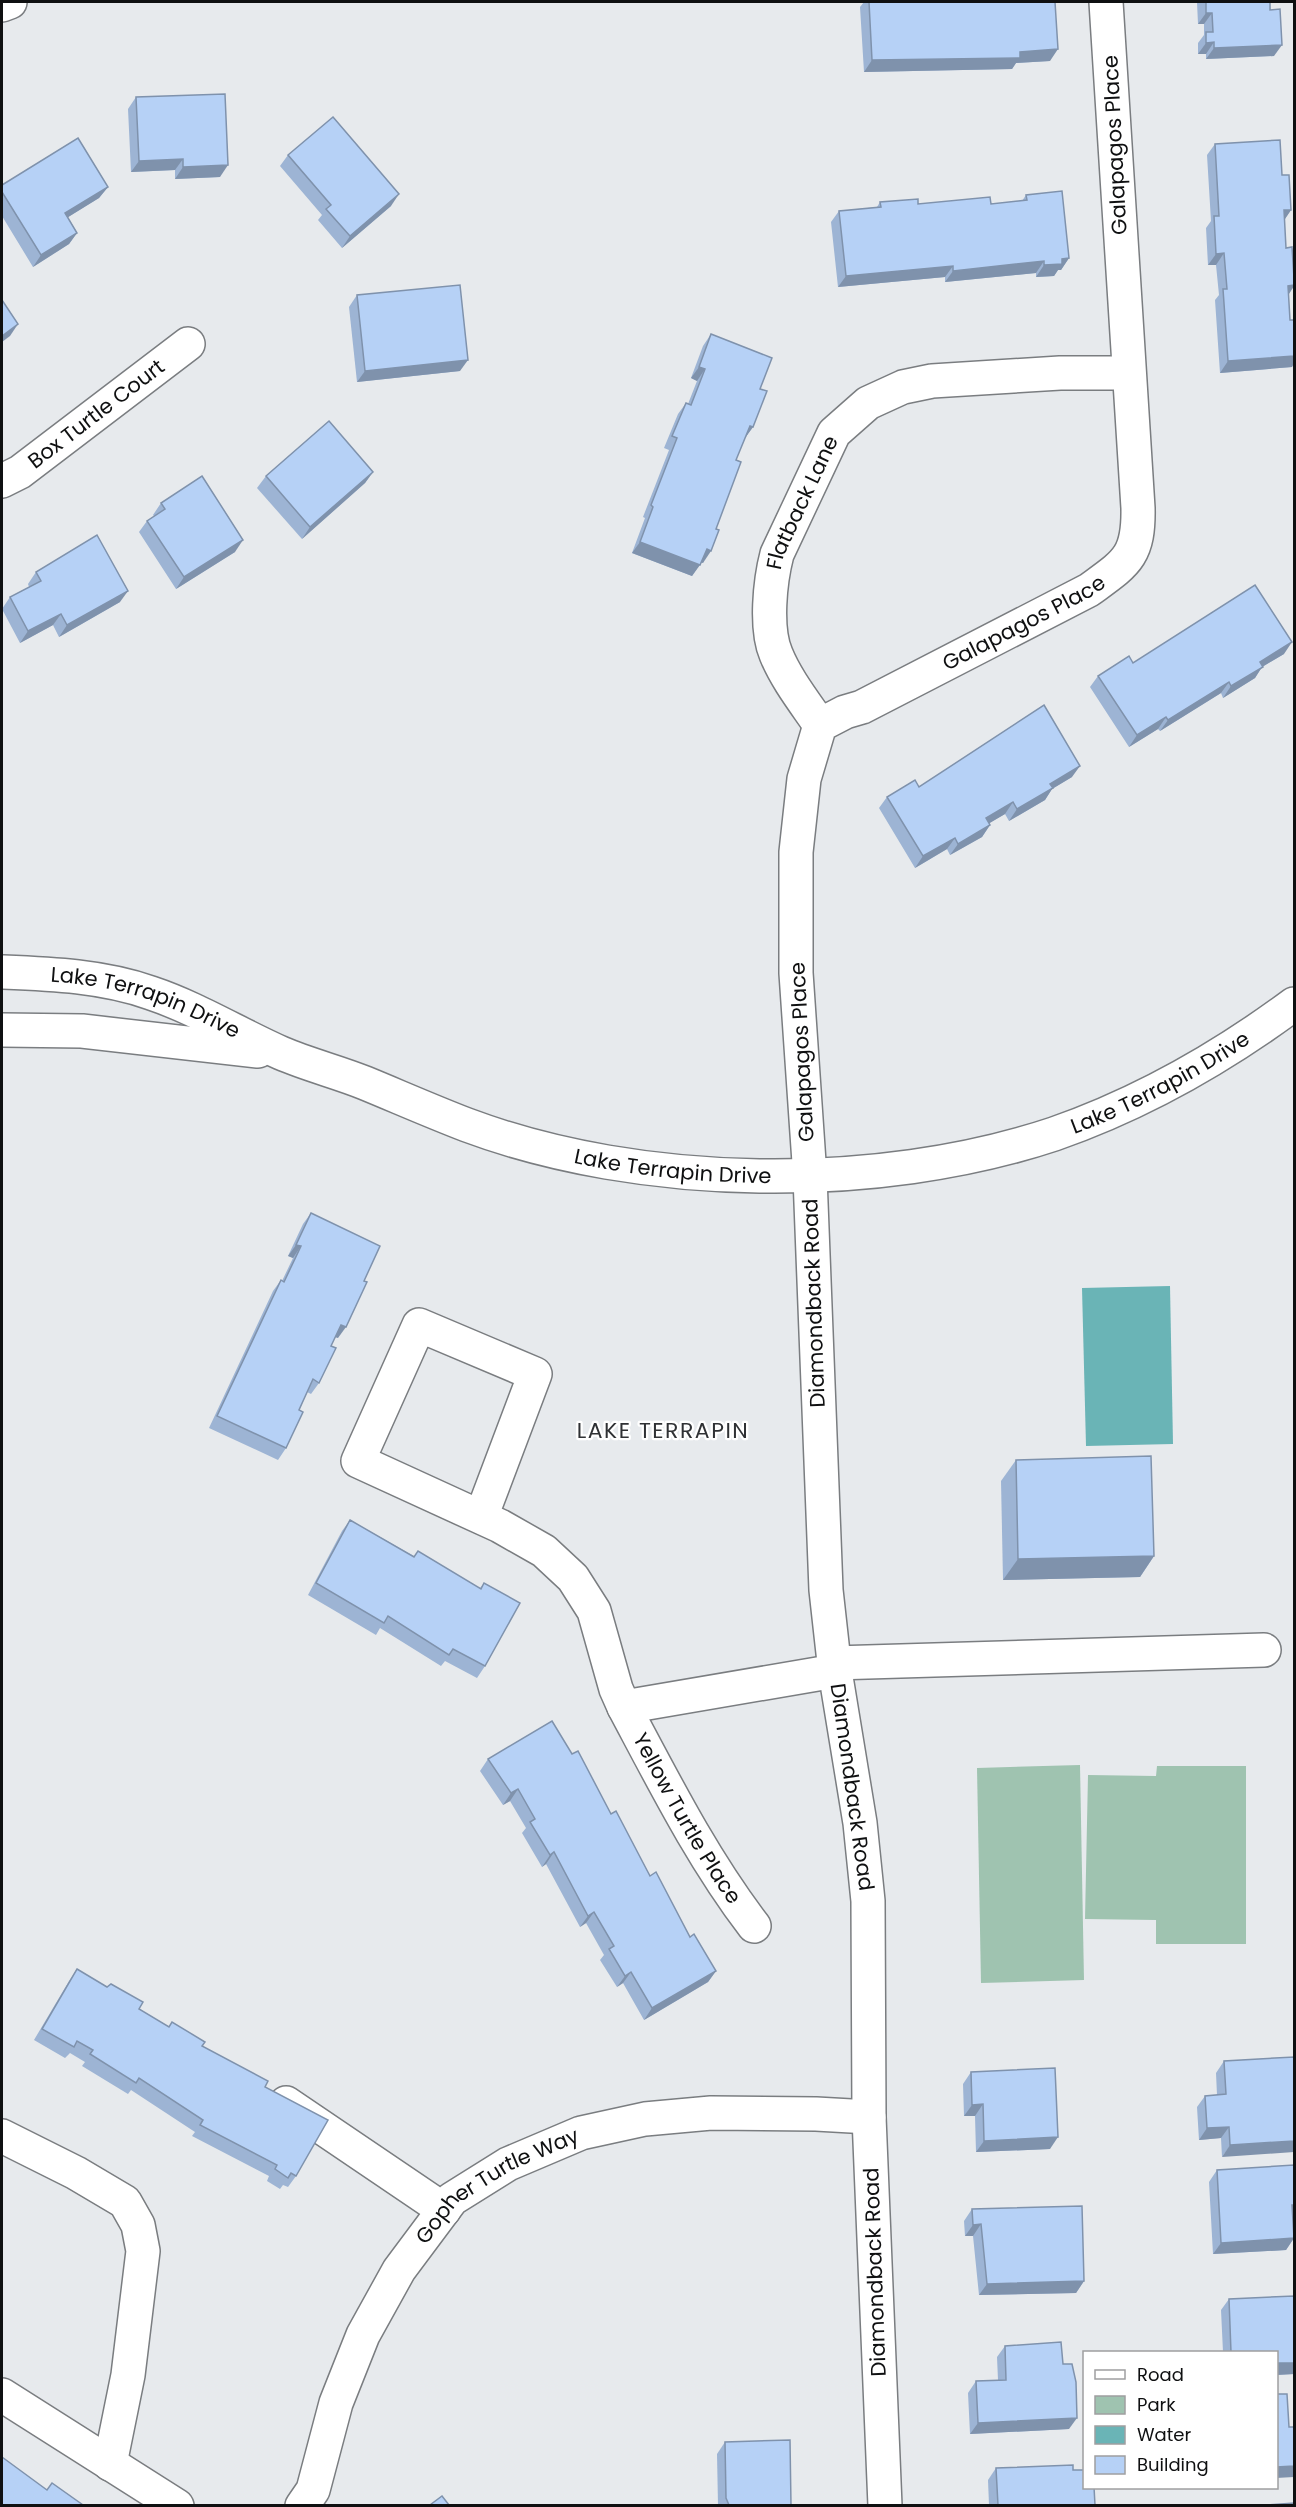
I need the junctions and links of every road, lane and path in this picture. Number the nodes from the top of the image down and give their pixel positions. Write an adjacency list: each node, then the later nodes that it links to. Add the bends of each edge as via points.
1 (10, 2): 3 (street)
2 (1107, 2): 5 (street, Galapagos Place)
3 (2, 5)
4 (188, 344): 6 (street, Box Turtle Court, via 21,472)
5 (1128, 373): 7 (street, Galapagos Place, via 1138,531 1134,550 1120,567 1089,590); 7 (street, Flatback Lane, via 932,381 903,387 868,404 834,433 777,554 769,611 775,653)
6 (2, 481)
7 (820, 725): 12 (street, Galapagos Place, via 804,779 796,852 796,973)
8 (2, 972): 11 (street, Lake Terrapin Drive, via 81,977 151,993)
9 (1294, 1004): 12 (street, Lake Terrapin Drive, via 1218,1056 1137,1100 1053,1134 977,1154 899,1168)
10 (2, 1030): 11 (street, Lake Terrapin Drive, via 82,1031)
11 (284, 1054): 12 (street, Lake Terrapin Drive, via 469,1126 557,1152 657,1169)
12 (810, 1177): 15 (street, Diamondback Road, via 826,1590)
13 (481, 1517): 13 (street, Yellow Turtle Place, via 358,1461 420,1325 535,1374); 16 (street, Yellow Turtle Place, via 544,1551 573,1578 594,1611)
14 (1264, 1650): 15 (street, Yellow Turtle Place)
15 (834, 1667): 16 (street, Yellow Turtle Place); 19 (street, Diamondback Road, via 860,1823 868,1901)
16 (624, 1707): 17 (street, Yellow Turtle Place, via 687,1824 726,1889)
17 (754, 1926)
18 (276, 2096): 21 (street)
19 (869, 2117): 21 (street, Gopher Turtle Way, via 711,2113 645,2119 581,2133 508,2164 452,2199); 26 (street, Diamondback Road)
20 (2, 2136): 23 (street, via 125,2202 138,2224 142,2251 129,2364)
21 (444, 2210): 25 (street, Gopher Turtle Way, via 399,2270 363,2335 336,2403 313,2490)
22 (2, 2395): 23 (street)
23 (110, 2464): 24 (street)
24 (177, 2505)
25 (303, 2505)
26 (885, 2505)

